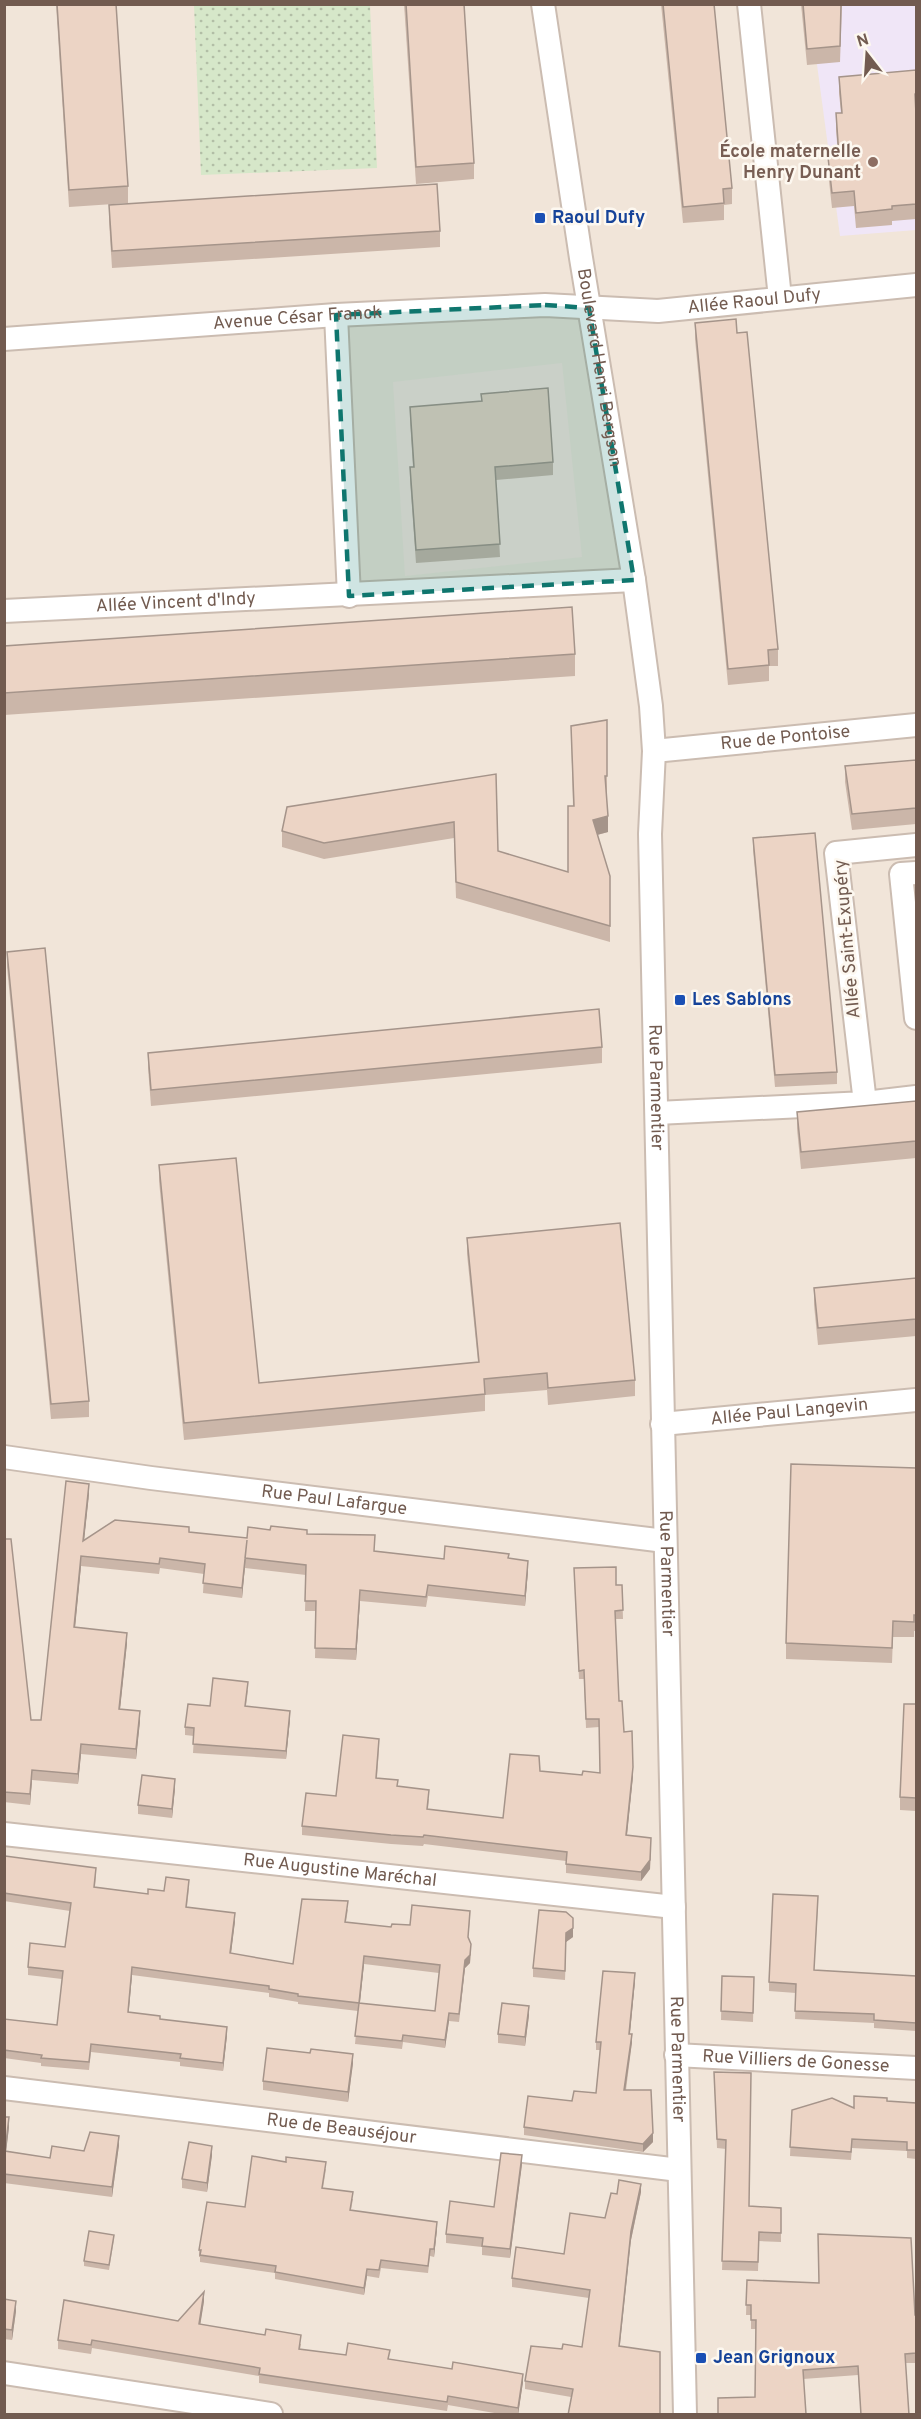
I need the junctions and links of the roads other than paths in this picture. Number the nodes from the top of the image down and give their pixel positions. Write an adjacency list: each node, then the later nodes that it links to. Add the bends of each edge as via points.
1 (543, 4): 5 (street, Boulevard Henri Bergson)
2 (749, 4): 4 (street)
3 (916, 285): 4 (street, Allée Raoul Dufy)
4 (780, 298): 5 (street, Allée Raoul Dufy, via 658,310)
5 (589, 308): 6 (street, Avenue César Franck, via 545,305); 8 (street, Boulevard Henri Bergson)
6 (336, 315): 7 (street, Avenue César Franck); 9 (street)
7 (4, 339)
8 (634, 580): 9 (street, Allée Vincent d'Indy); 12 (street, Boulevard Henri Bergson)
9 (349, 596): 10 (street, Allée Vincent d'Indy)
10 (4, 611)
11 (916, 725): 12 (street, Rue de Pontoise)
12 (653, 741): 18 (street, Rue Parmentier, via 650,834)
13 (916, 845): 17 (street, Allée Saint-Exupéry, via 836,853)
14 (916, 873): 15 (street, via 901,874)
15 (916, 1018)
16 (916, 1097): 17 (street)
17 (865, 1102): 18 (street)
18 (657, 1113): 20 (street, Rue Parmentier)
19 (916, 1400): 20 (street, Allée Paul Langevin)
20 (662, 1424): 22 (street, Rue Parmentier)
21 (4, 1457): 22 (street, Rue Paul Lafargue)
22 (665, 1541): 24 (street, Rue Parmentier)
23 (4, 1834): 24 (street, Rue Augustine Maréchal)
24 (674, 1907): 25 (street, Rue Parmentier)
25 (676, 2055): 26 (street, Rue Villiers de Gonesse); 28 (street, Rue Parmentier)
26 (916, 2068)
27 (4, 2088): 28 (street, Rue de Beauséjour)
28 (679, 2170): 31 (street, Rue Parmentier)
29 (4, 2373): 30 (street)
30 (271, 2415)
31 (685, 2415)

